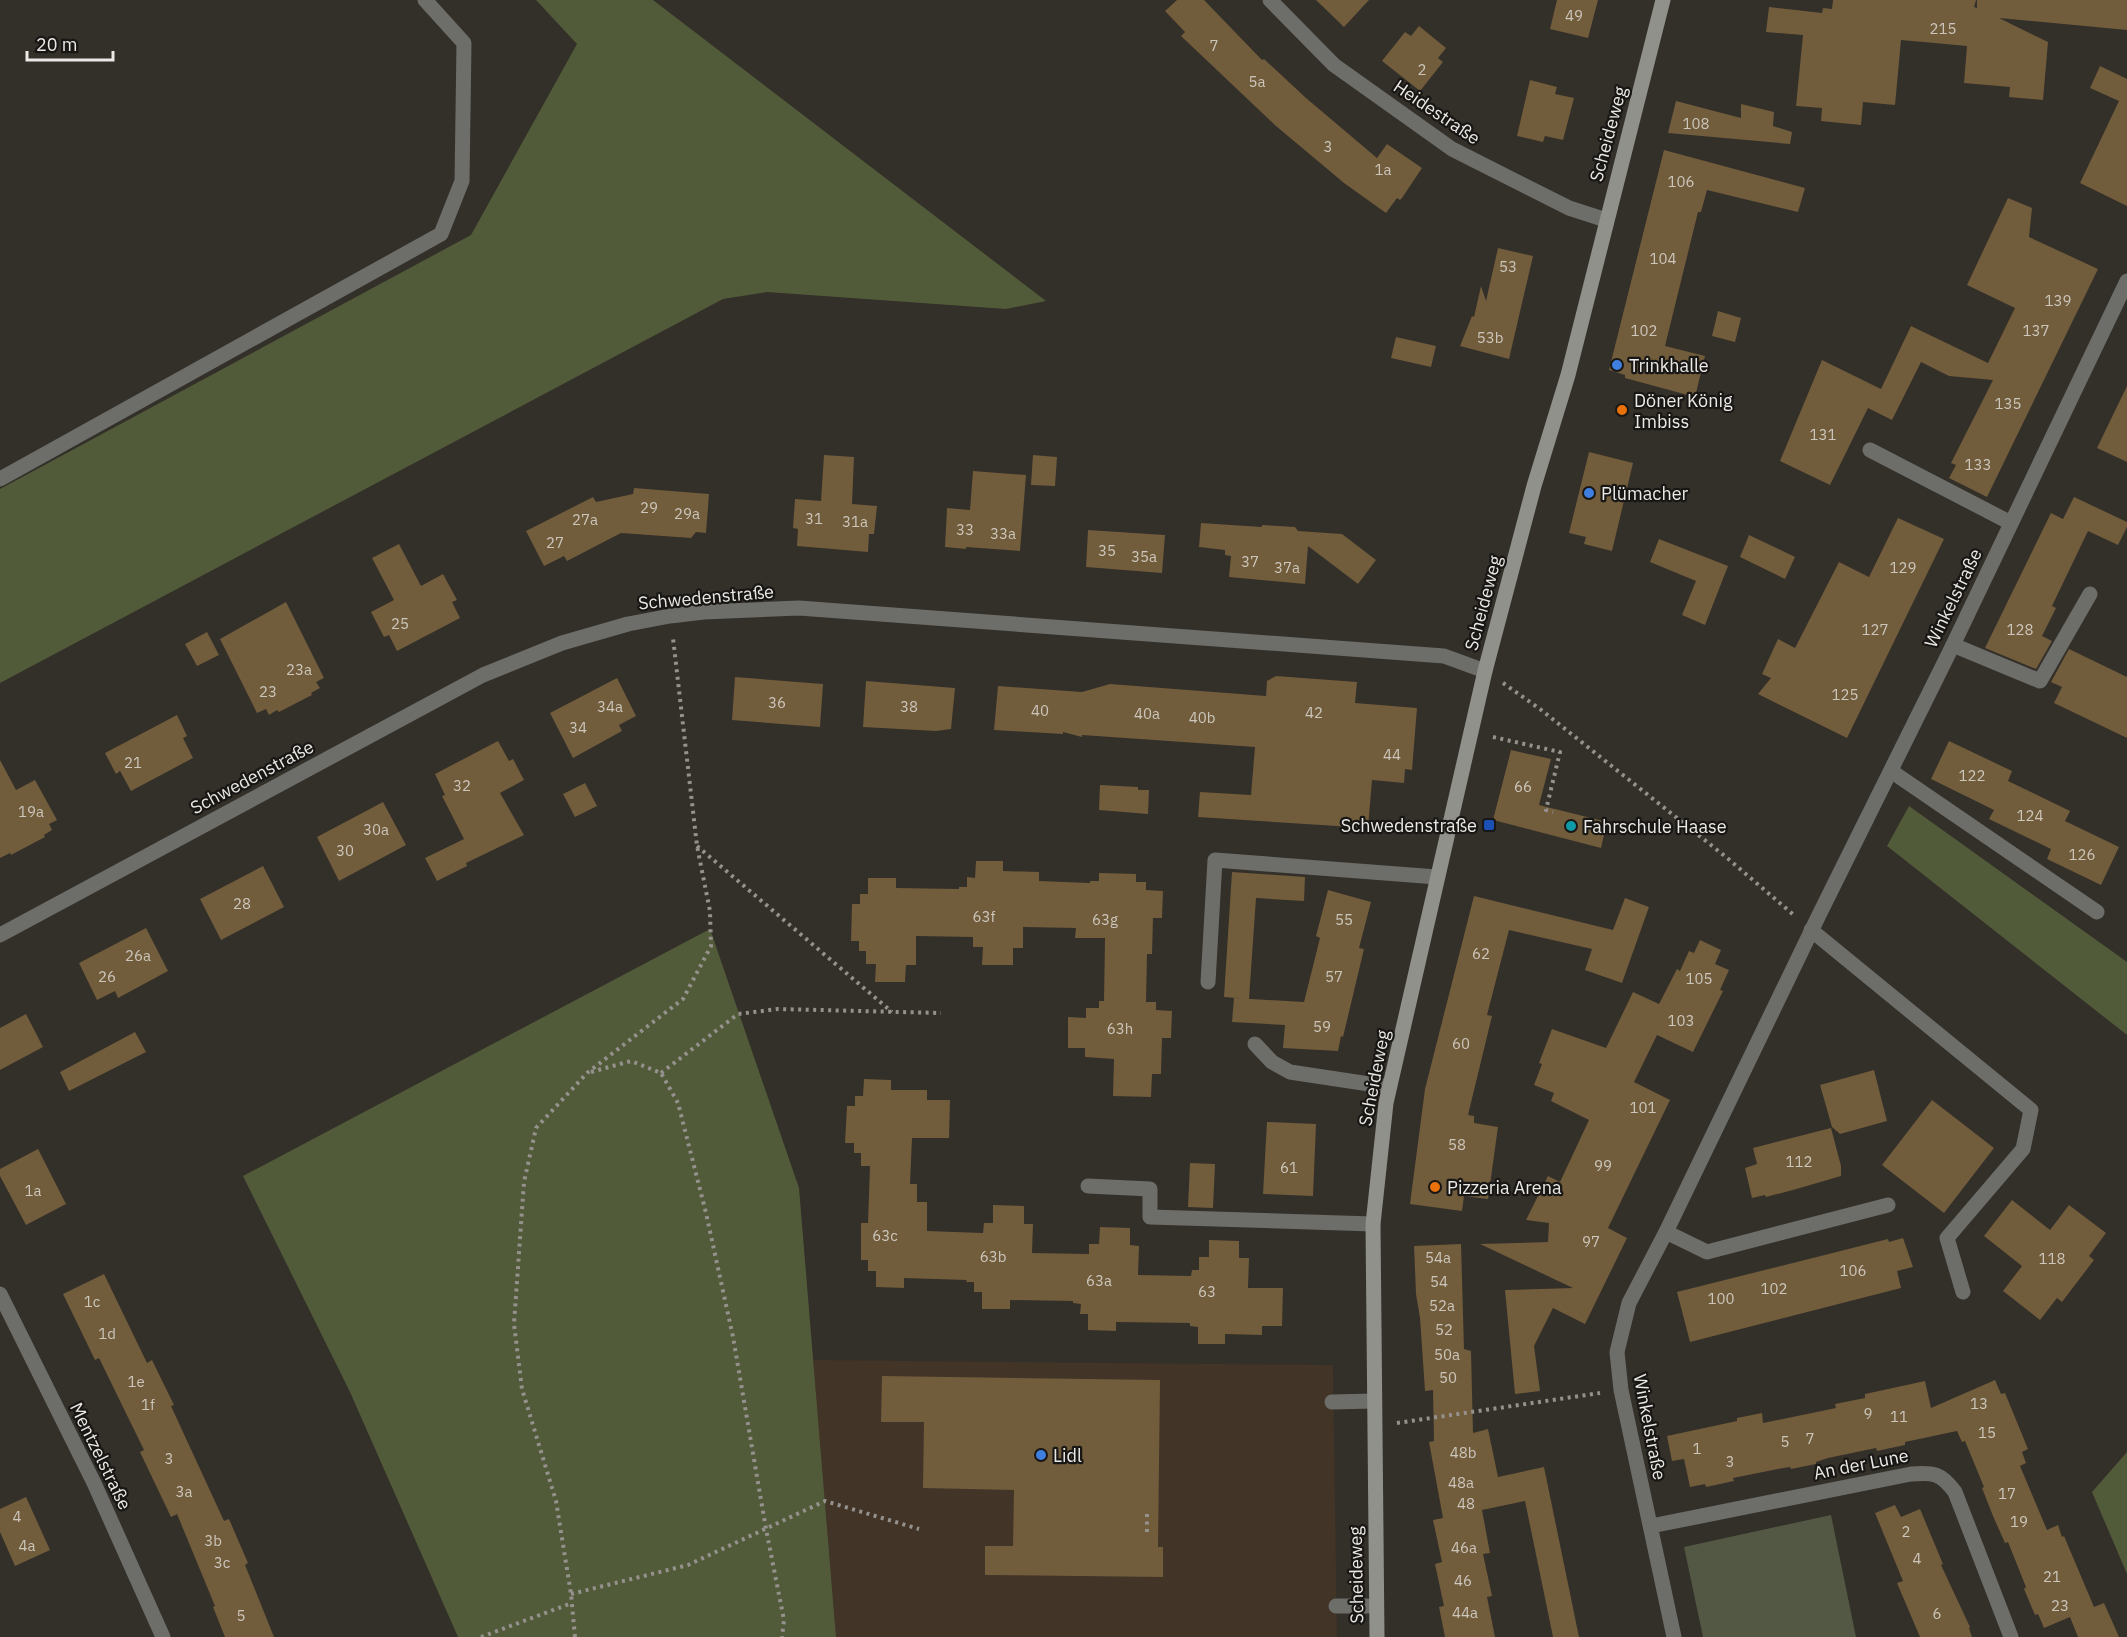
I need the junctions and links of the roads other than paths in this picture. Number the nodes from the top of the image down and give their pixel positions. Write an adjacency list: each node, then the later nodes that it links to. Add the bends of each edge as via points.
1 (425, 0): 7 (street, via 464,43 462,181 441,234)
2 (1270, 0): 4 (street, Heidestraße, via 1334,64 1452,149 1569,207)
3 (1663, 0): 4 (street, Scheideweg)
4 (1606, 220): 11 (street, Scheideweg, via 1568,375)
5 (2127, 280): 8 (street, Winkelstraße)
6 (1870, 450): 8 (street)
7 (0, 479)
8 (2011, 523): 10 (street, Winkelstraße)
9 (2090, 594): 10 (street, via 2040,681)
10 (1953, 645): 12 (street, Winkelstraße)
11 (1485, 671): 13 (street, Scheideweg); 16 (street, Schwedenstraße, via 1444,656 811,609 670,616 594,632 483,675)
12 (1891, 771): 14 (street); 15 (street, Winkelstraße)
13 (1437, 877): 17 (street, via 1215,860); 19 (street, Scheideweg)
14 (2097, 912)
15 (1811, 930): 23 (street, Winkelstraße); 24 (street, via 2031,1110 2023,1149 1947,1238)
16 (0, 935)
17 (1208, 982)
18 (1255, 1044): 19 (street, via 1272,1062 1290,1072)
19 (1389, 1087): 22 (street, Scheideweg)
20 (1088, 1186): 22 (street, via 1150,1189 1150,1217)
21 (1888, 1205): 23 (street, via 1707,1252)
22 (1372, 1224): 26 (street, Scheideweg)
23 (1666, 1232): 28 (street, Winkelstraße, via 1629,1303 1617,1352 1621,1390)
24 (1964, 1292)
25 (0, 1294): 31 (street, Mentzelstraße, via 94,1484)
26 (1374, 1401): 27 (street); 30 (street, Scheideweg)
27 (1332, 1402)
28 (1651, 1526): 33 (street, Winkelstraße); 34 (street, An der Lune, via 1930,1473 1945,1479 1955,1492)
29 (1336, 1606): 30 (street)
30 (1376, 1606): 32 (street, Scheideweg)
31 (163, 1637)
32 (1377, 1637)
33 (1674, 1637)
34 (2011, 1637)

